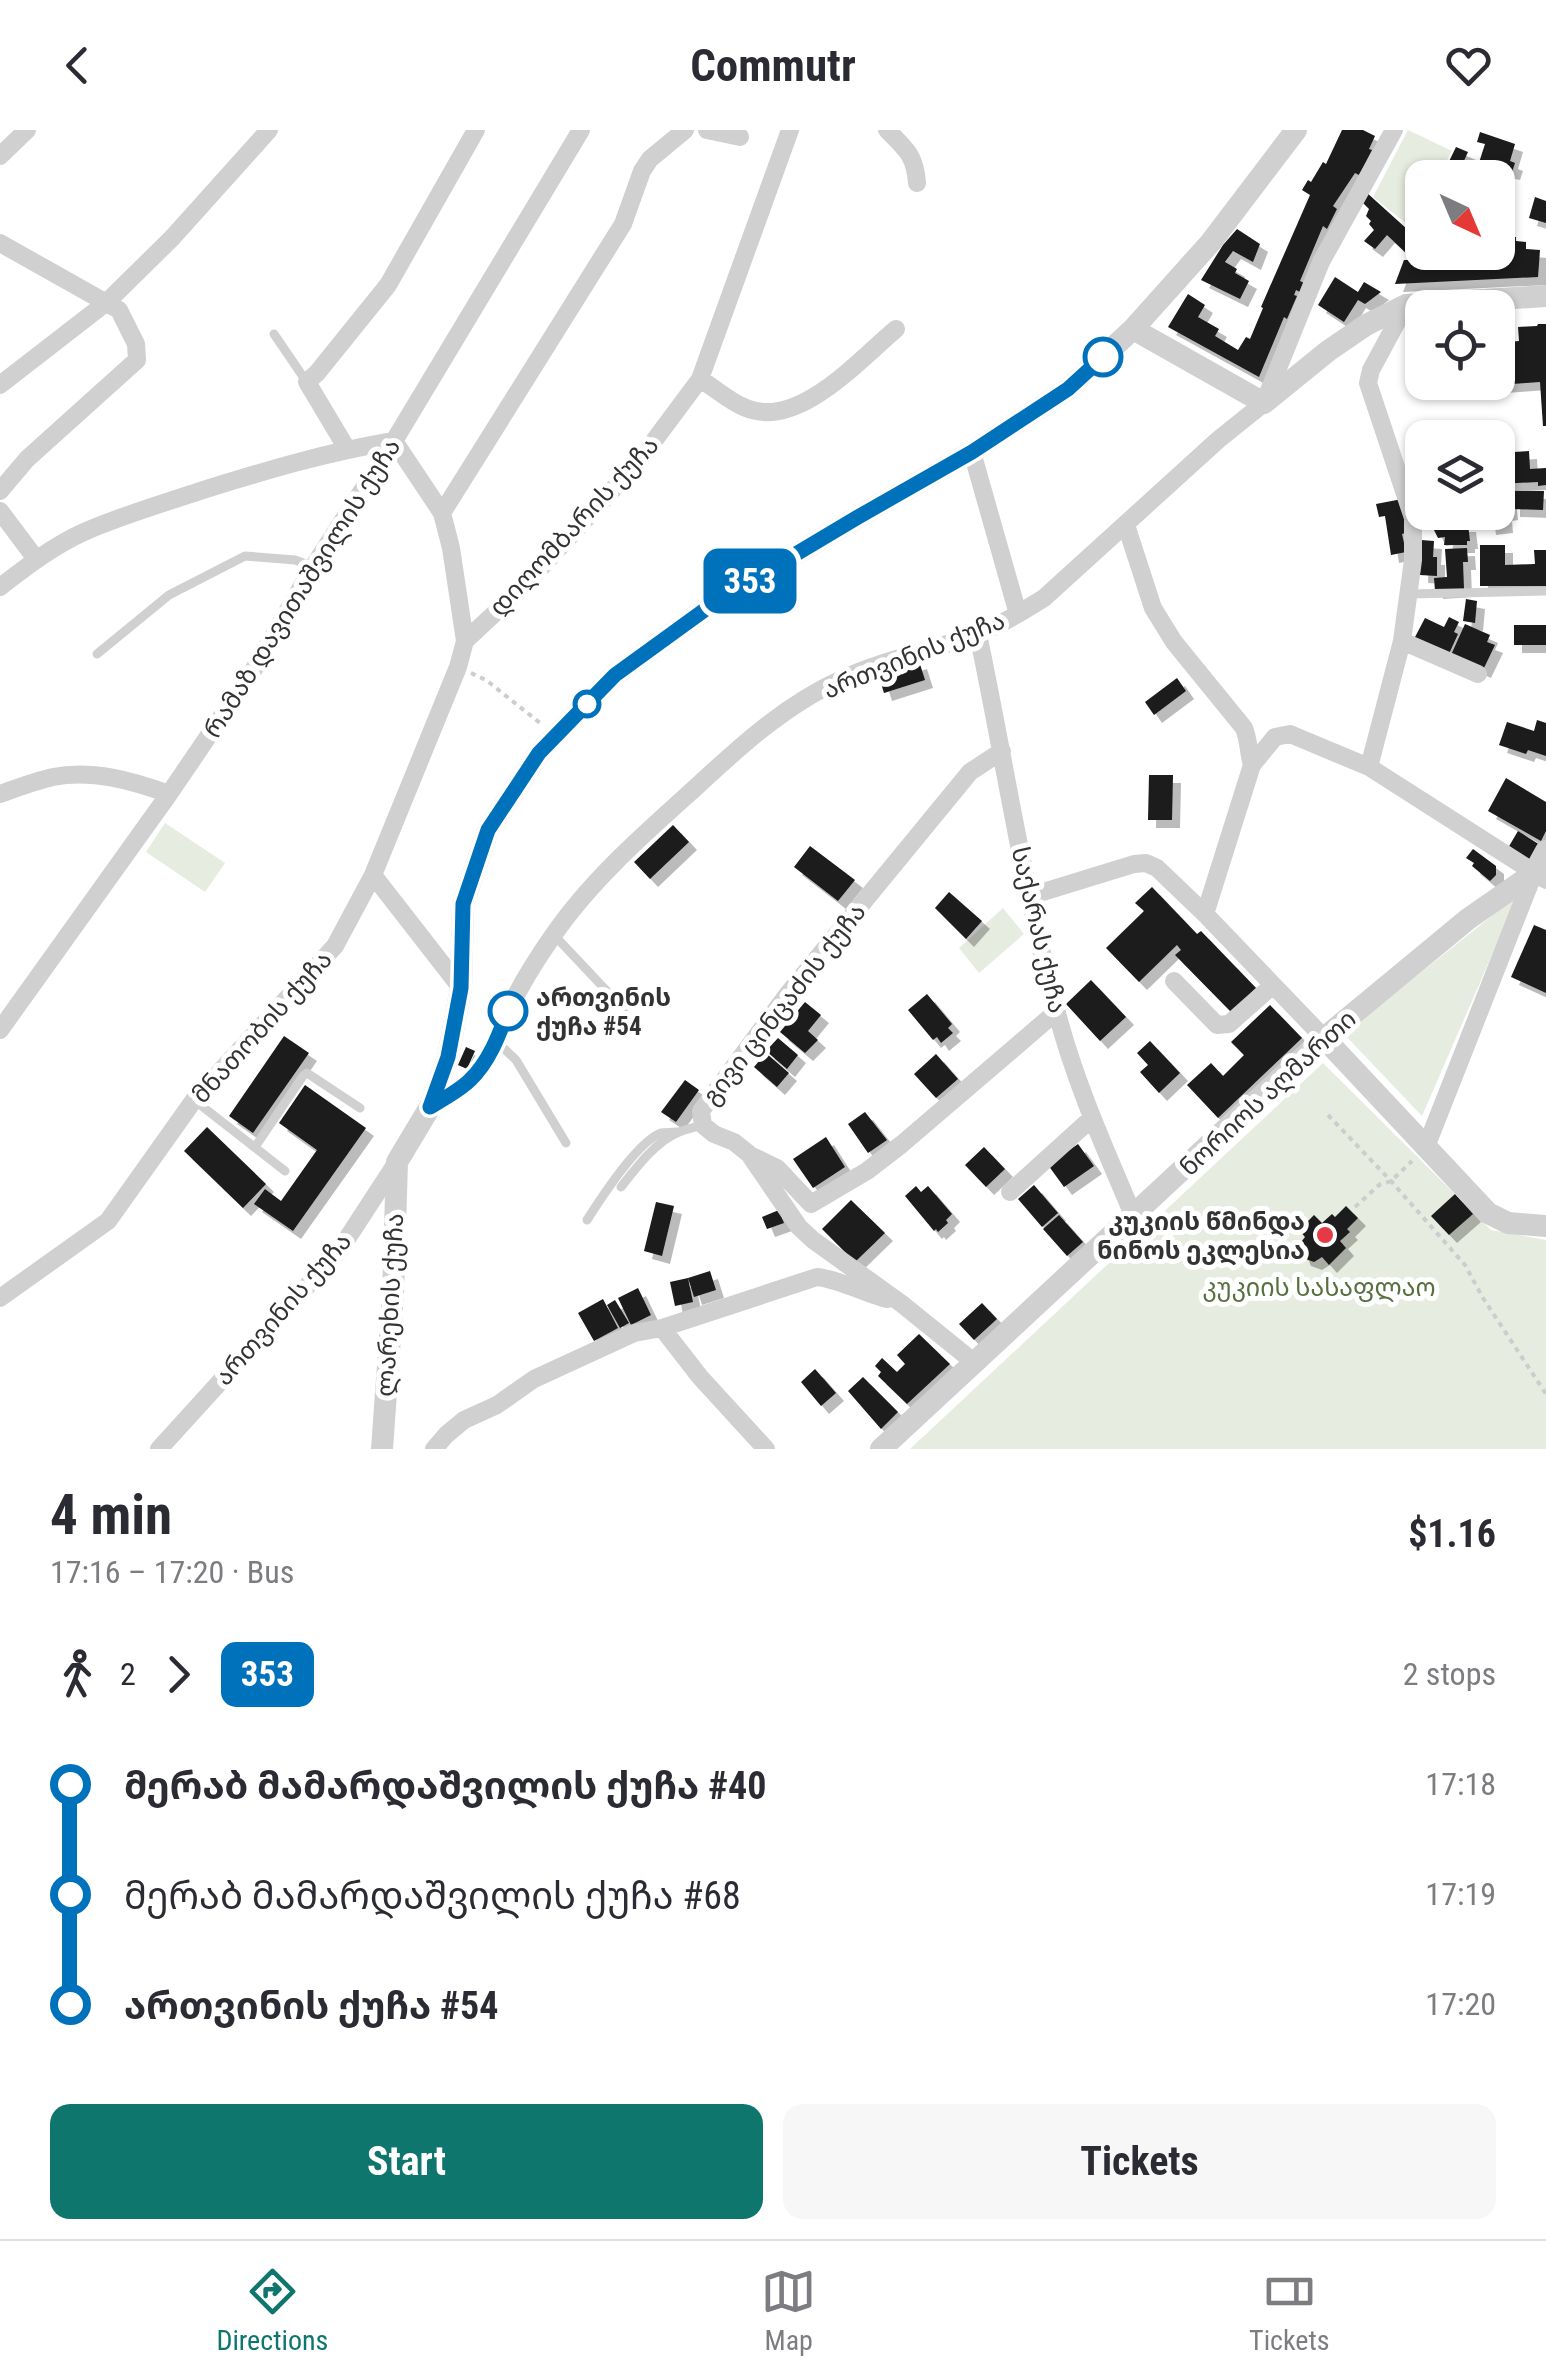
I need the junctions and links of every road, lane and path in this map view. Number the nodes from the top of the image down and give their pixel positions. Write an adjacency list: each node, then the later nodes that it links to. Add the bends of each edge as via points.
1 (27, 130): 12 (street)
2 (268, 130): 17 (street)
3 (476, 130): 24 (street, via 388,285)
4 (581, 130): 27 (street, რამაზ დავითაშვილის ქუჩა)
5 (685, 130): 32 (street, via 642,171 624,224)
6 (708, 130): 11 (street)
7 (790, 130): 23 (street, დიღომბარის ქუჩა)
8 (887, 130): 13 (street, via 916,164)
9 (1296, 130): 21 (street, via 1211,242)
10 (1394, 130): 26 (street, ართვინის ქუჩა, via 1321,262)
11 (740, 137)
12 (0, 156)
13 (917, 183)
14 (0, 242): 17 (street)
15 (1546, 296): 16 (street)
16 (1515, 298)
17 (107, 302): 25 (street); 30 (street, via 127,324 138,360)
18 (1405, 306): 26 (street, via 1328,351)
19 (1405, 307): 38 (street, via 1368,383 1413,518)
20 (896, 328): 23 (street, via 817,396 789,409 746,408)
21 (1133, 328): 26 (street); 29 (street, via 1068,389)
22 (274, 334): 24 (lane)
23 (700, 379): 42 (street, დიღომბარის ქუჩა, via 639,461)
24 (307, 382): 28 (street)
25 (0, 384)
26 (1264, 403): 33 (street, ართვინის ქუჩა)
27 (394, 442): 28 (street); 32 (street); 35 (street, რამაზ დავითაშვილის ქუჩა)
28 (347, 449): 34 (street, via 170,501 83,532)
29 (972, 452): 39 (street); 46 (street, via 717,601 615,675)
30 (0, 491)
31 (0, 511): 34 (street)
32 (442, 513): 42 (street)
33 (1126, 526): 39 (street, ართვინის ქუჩა); 48 (street, via 1153,608 1244,728)
34 (36, 559): 36 (street)
35 (314, 567): 43 (lane, via 245,556 170,595); 51 (street, რამაზ დავითაშვილის ქუჩა)
36 (0, 587)
37 (1546, 591): 38 (lane)
38 (1410, 594): 41 (street)
39 (1018, 614): 40 (street, ართვინის ქუჩა)
40 (978, 634): 47 (street, საქარას ქუჩა); 57 (street, ართვინის ქუჩა, via 838,680 771,723 598,880)
41 (1402, 640): 45 (street); 49 (street)
42 (465, 641): 44 (street, მნათობის ქუჩა)
43 (97, 654)
44 (458, 667): 46 (path, via 486,680); 53 (street, მნათობის ქუჩა)
45 (1478, 674)
46 (556, 736): 60 (street, via 488,830 463,904)
47 (1002, 752): 55 (street, საქარას ქუჩა); 71 (street, გივი ცინცაძის ქუჩა, via 970,772 849,918 701,1111)
48 (1252, 765): 49 (street, via 1275,737 1290,734); 56 (street)
49 (1370, 767): 54 (street)
50 (0, 794): 51 (street, via 74,775 128,779)
51 (169, 794): 63 (street, რამაზ დავითაშვილის ქუჩა)
52 (1546, 851): 54 (street, ნორიოს აღმართი)
53 (372, 875): 60 (street); 66 (street, მნათობის ქუჩა, via 335,946)
54 (1540, 876): 64 (street, ნორიოს აღმართი, via 1468,919); 75 (street, ნორიოს აღმართი)
55 (1030, 896): 56 (street, via 1146,863); 61 (street, საქარას ქუჩა)
56 (1205, 914): 59 (street)
57 (553, 934): 62 (lane); 65 (street, ართვინის ქუჩა)
58 (1174, 981): 59 (street, via 1223,1026)
59 (1274, 985): 64 (street)
60 (461, 988): 67 (street)
61 (1056, 1012): 70 (street, საქარას ქუჩა); 76 (street, via 902,1144 811,1204 777,1168)
62 (630, 1023)
63 (0, 1030)
64 (1324, 1038): 75 (street); 83 (street, ნორიოს აღმართი)
65 (496, 1042): 67 (street, ართვინის ქუჩა, via 469,1082); 73 (lane, via 516,1060)
66 (194, 1100): 74 (lane); 86 (street, მნათობის ქუჩა, via 108,1221)
67 (430, 1107): 77 (street)
68 (360, 1108): 74 (lane, via 307,1074)
69 (1328, 1115): 79 (path)
70 (1092, 1118): 81 (street); 83 (street, საქარას ქუჩა)
71 (703, 1126): 72 (lane); 76 (street, გივი ცინცაძის ქუჩა)
72 (677, 1132): 80 (lane); 84 (lane, via 646,1143)
73 (566, 1143)
74 (255, 1147): 78 (lane)
75 (1426, 1147): 79 (path); 85 (street, via 1488,1212 1508,1223)
76 (749, 1154): 87 (street, გივი ცინცაძის ქუჩა, via 798,1228)
77 (397, 1162): 91 (street, ართვინის ქუჩა, via 339,1251); 92 (street, ლარეხის ქუჩა)
78 (285, 1171)
79 (1392, 1181): 82 (path); 90 (path, via 1466,1265)
80 (621, 1187)
81 (1010, 1192)
82 (1355, 1207)
83 (1134, 1216): 89 (street, ნორიოს აღმართი)
84 (588, 1220)
85 (1546, 1226)
86 (0, 1298)
87 (902, 1304): 88 (street, via 818,1277); 89 (street, გივი ცინცაძის ქუჩა)
88 (662, 1328): 93 (street, via 634,1333 534,1378 464,1420); 94 (street)
89 (975, 1363): 95 (street, ნორიოს აღმართი)
90 (1546, 1394)
91 (159, 1449)
92 (382, 1449)
93 (434, 1449)
94 (766, 1449)
95 (881, 1449)

